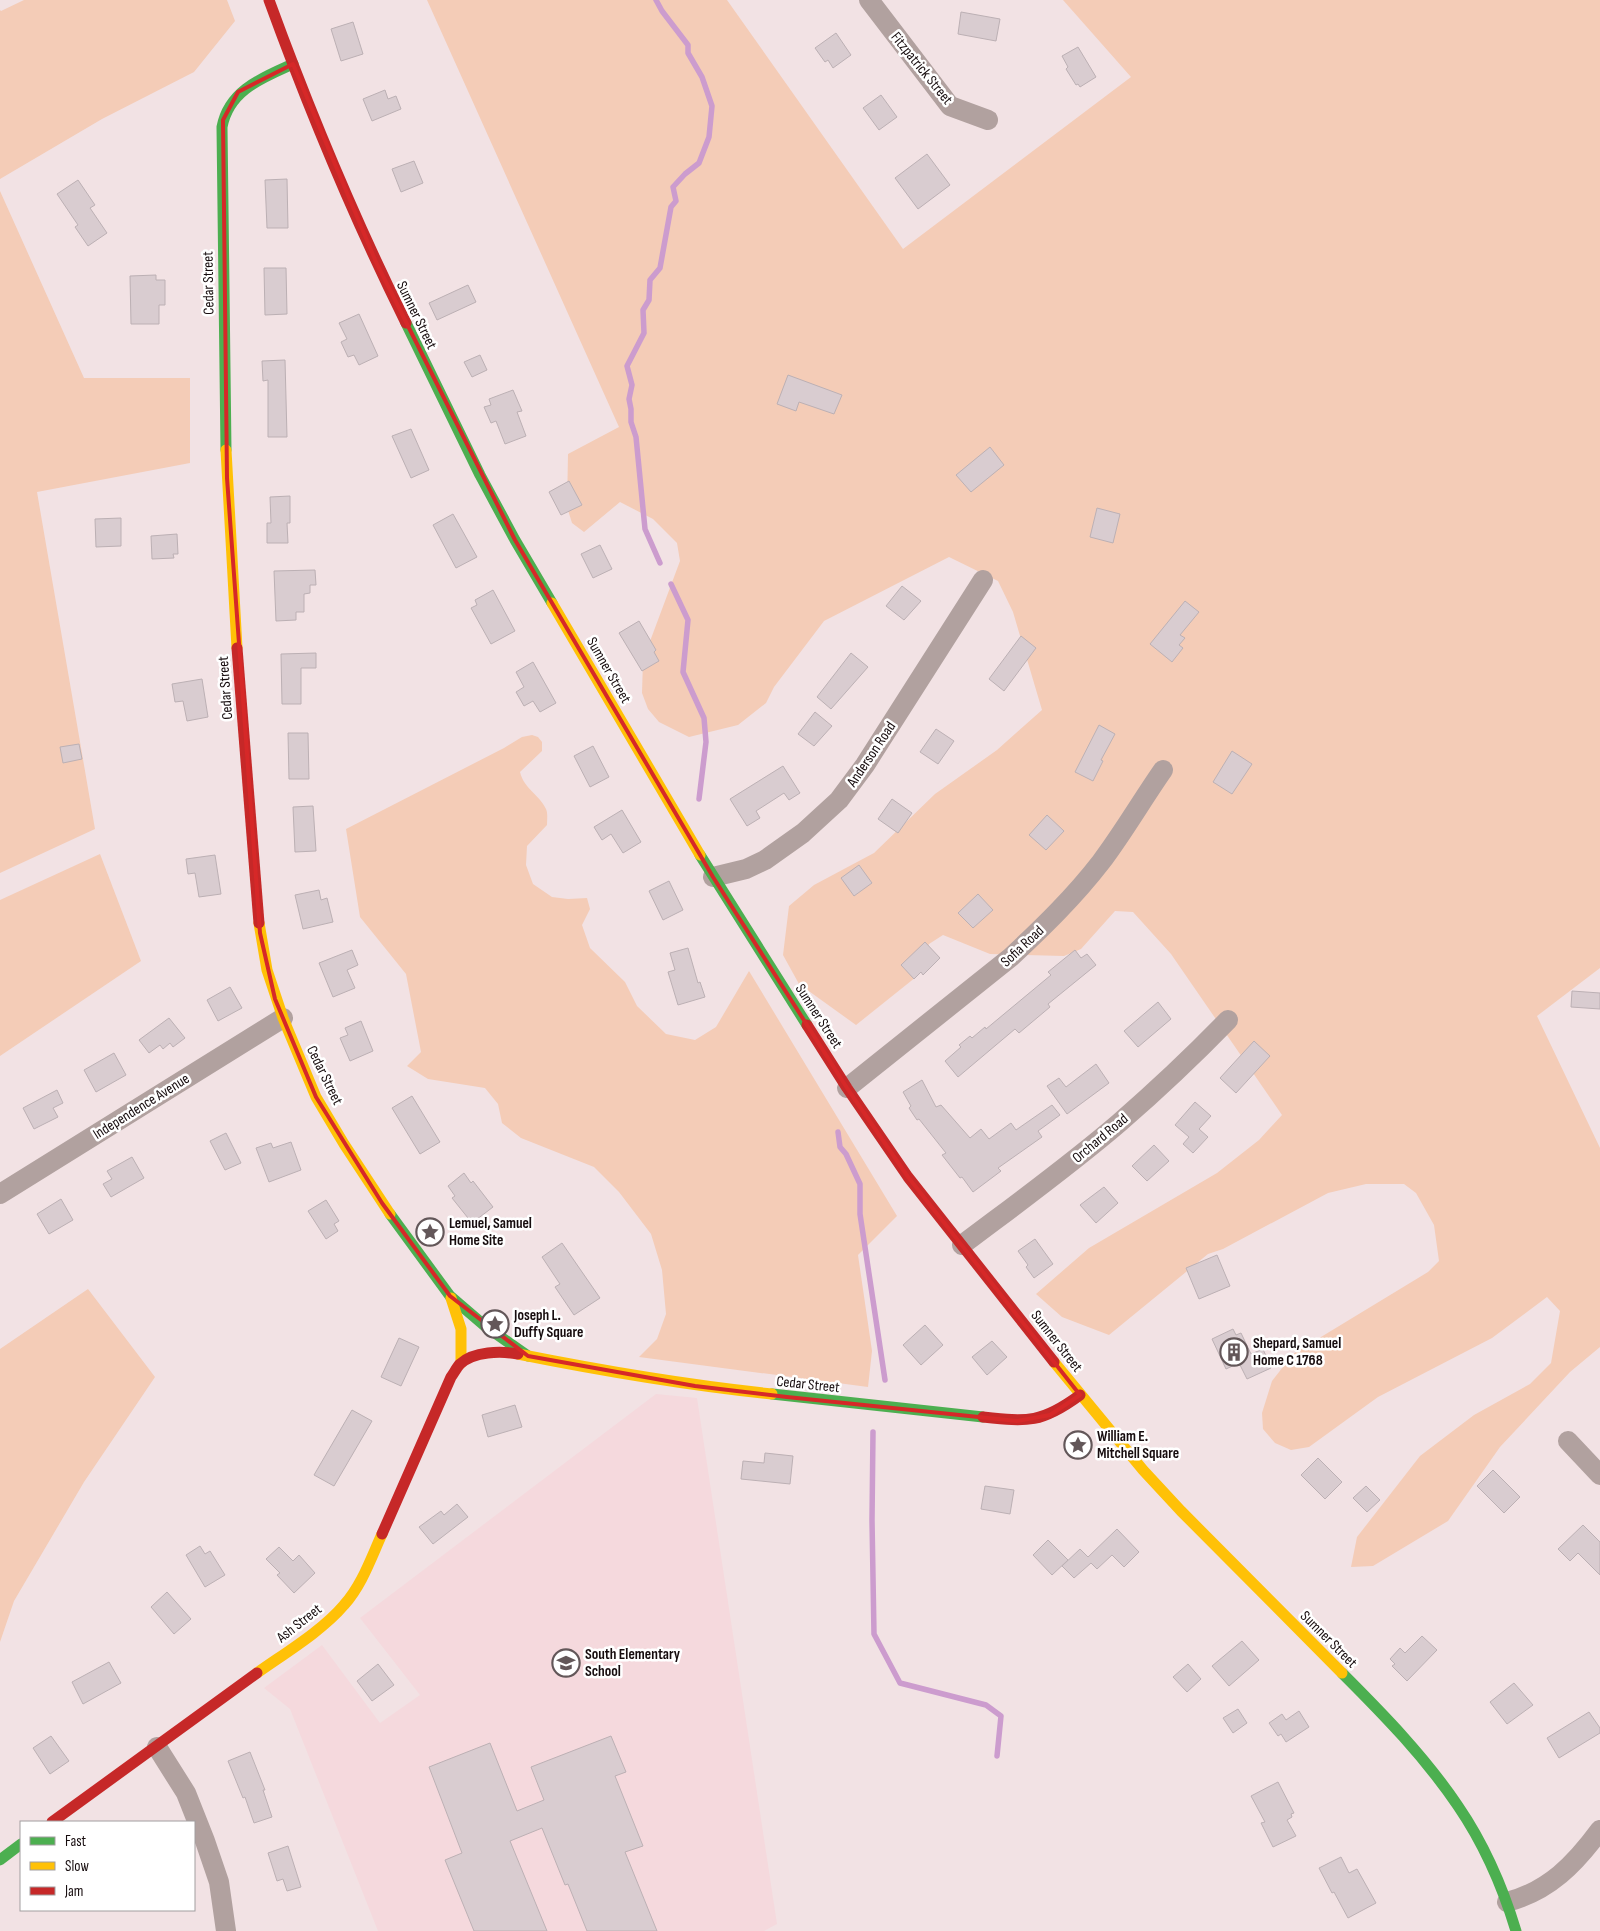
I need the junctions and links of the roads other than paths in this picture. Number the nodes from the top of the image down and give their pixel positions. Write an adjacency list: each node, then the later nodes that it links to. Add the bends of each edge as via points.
1 (269, 0): 3 (street, Sumner Street)
2 (869, 0): 4 (street, Fitzpatrick Street, via 950,106)
3 (293, 64): 7 (street, Sumner Street, via 376,262 480,475); 8 (street, Cedar Street, via 238,92 223,120 221,145 227,478 233,592 260,934)
4 (988, 120)
5 (983, 580): 7 (street, Anderson Road, via 865,765 839,800 765,860)
6 (1163, 770): 10 (street, Sofia Road, via 1102,861 1059,911 1012,957)
7 (714, 877): 10 (street, Sumner Street)
8 (283, 1018): 11 (street, Independence Avenue); 13 (street, Cedar Street, via 316,1096 344,1144)
9 (1228, 1020): 12 (street, Orchard Road, via 1119,1123)
10 (847, 1088): 12 (street, Sumner Street, via 908,1177)
11 (0, 1194)
12 (962, 1245): 16 (street, Sumner Street)
13 (450, 1296): 14 (street, Cedar Street, via 496,1335); 15 (street, Cedar Street, via 461,1323)
14 (528, 1356): 15 (street, Cedar Street, via 487,1353); 16 (street, Cedar Street, via 695,1386 1017,1421 1044,1418)
15 (461, 1363): 19 (street, Ash Street, via 451,1377 368,1566 344,1606 319,1628)
16 (1080, 1395): 24 (street, Sumner Street, via 1181,1512 1410,1744 1459,1807 1479,1840)
17 (1568, 1441): 18 (street)
18 (1600, 1475)
19 (157, 1747): 20 (street, Ash Street); 25 (street, via 186,1793 205,1841 219,1882)
20 (53, 1821)
21 (1600, 1830): 24 (street, via 1560,1875)
22 (20, 1845): 23 (street)
23 (0, 1860)
24 (1507, 1902): 26 (street, Sumner Street)
25 (226, 1931)
26 (1516, 1931)

